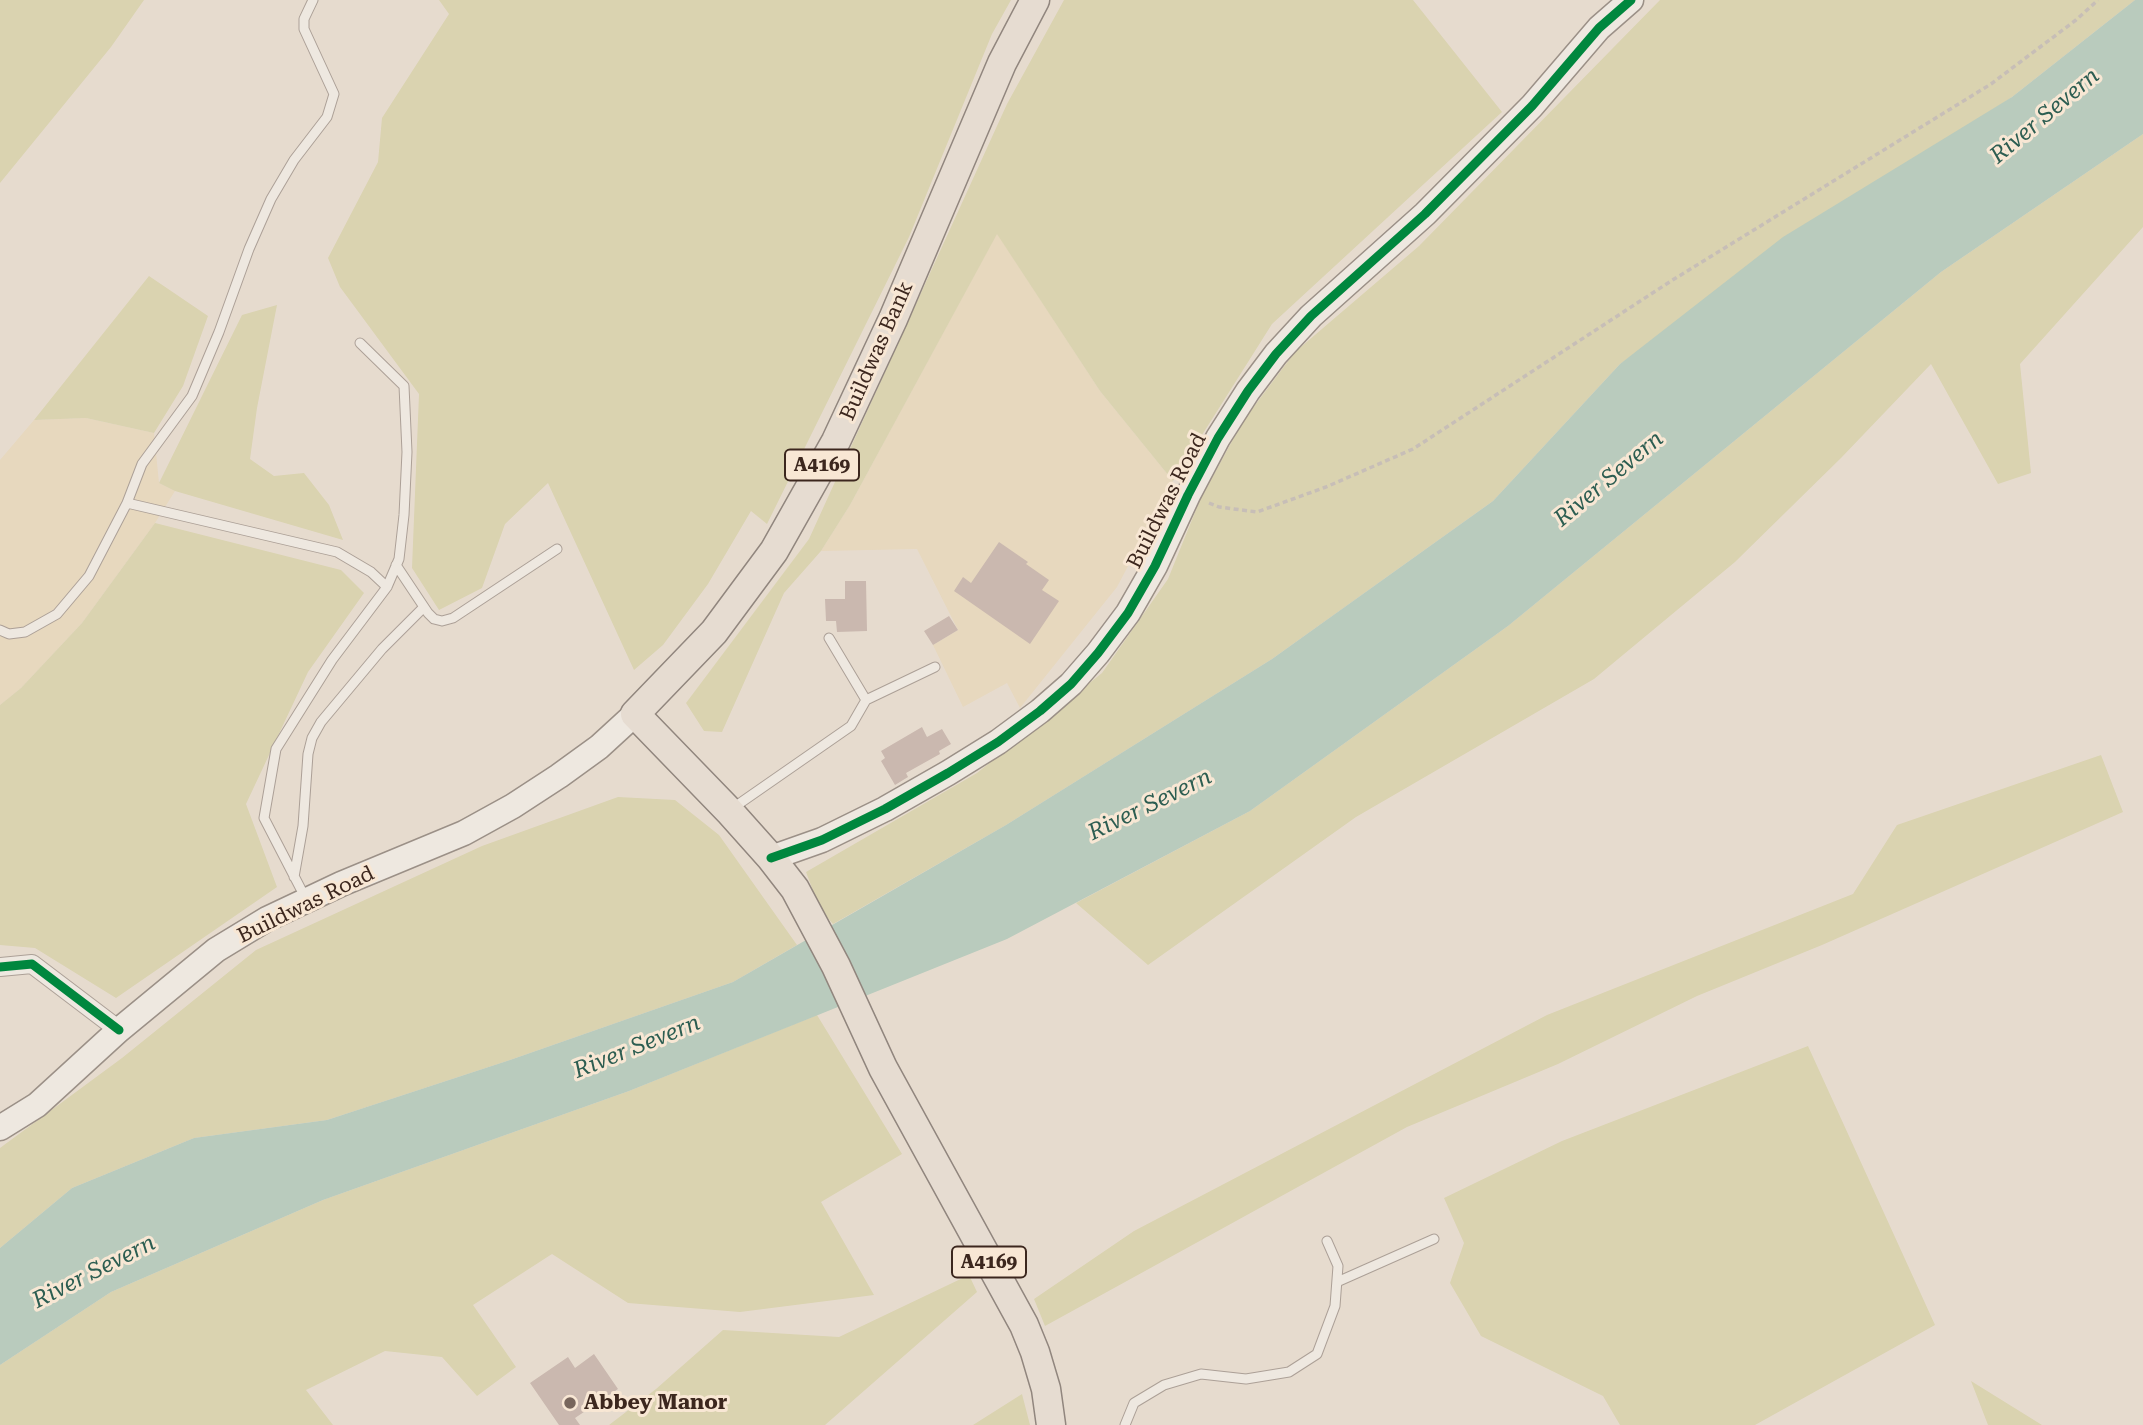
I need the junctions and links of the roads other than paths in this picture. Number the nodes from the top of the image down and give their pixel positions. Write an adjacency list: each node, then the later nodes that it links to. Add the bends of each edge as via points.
1 (313, 0): 5 (lane, via 304,29 334,94 327,117 271,199 192,396 142,464)
2 (1035, 0): 14 (main road, Buildwas Bank / A4169, via 1002,63 836,441 775,551 714,632)
3 (1631, 0): 16 (street, Buildwas Road, via 1599,28 1532,106 1425,214 1311,316 1276,354 1225,426 1128,613 1070,684 998,742 948,773 822,841)
4 (360, 343): 7 (lane, via 404,386 406,464)
5 (127, 503): 8 (lane, via 337,552); 10 (lane, via 89,576 57,614 25,632 9,634)
6 (557, 549): 9 (lane, via 453,618 434,619)
7 (397, 565): 8 (lane); 9 (lane)
8 (387, 587): 17 (lane, via 332,660 276,749 264,818)
9 (424, 607): 17 (lane, via 382,649 312,738)
10 (0, 629)
11 (829, 638): 13 (lane)
12 (935, 667): 13 (lane)
13 (866, 700): 15 (lane, via 851,726)
14 (635, 715): 15 (main road); 18 (street, Buildwas Road, via 599,747 513,806 454,838)
15 (729, 811): 16 (main road)
16 (771, 858): 25 (main road, A4169, via 795,889 883,1068 1024,1325 1046,1389)
17 (294, 877): 18 (lane)
18 (307, 900): 20 (street, Buildwas Road, via 216,950)
19 (0, 967): 20 (street, via 32,964)
20 (119, 1030): 21 (street, Buildwas Road, via 37,1105)
21 (0, 1128)
22 (1434, 1239): 24 (lane)
23 (1327, 1241): 24 (lane, via 1338,1266)
24 (1337, 1282): 26 (lane, via 1335,1306 1317,1354 1289,1372 1246,1379 1201,1374 1164,1385 1134,1404)
25 (1051, 1425)
26 (1125, 1425)

